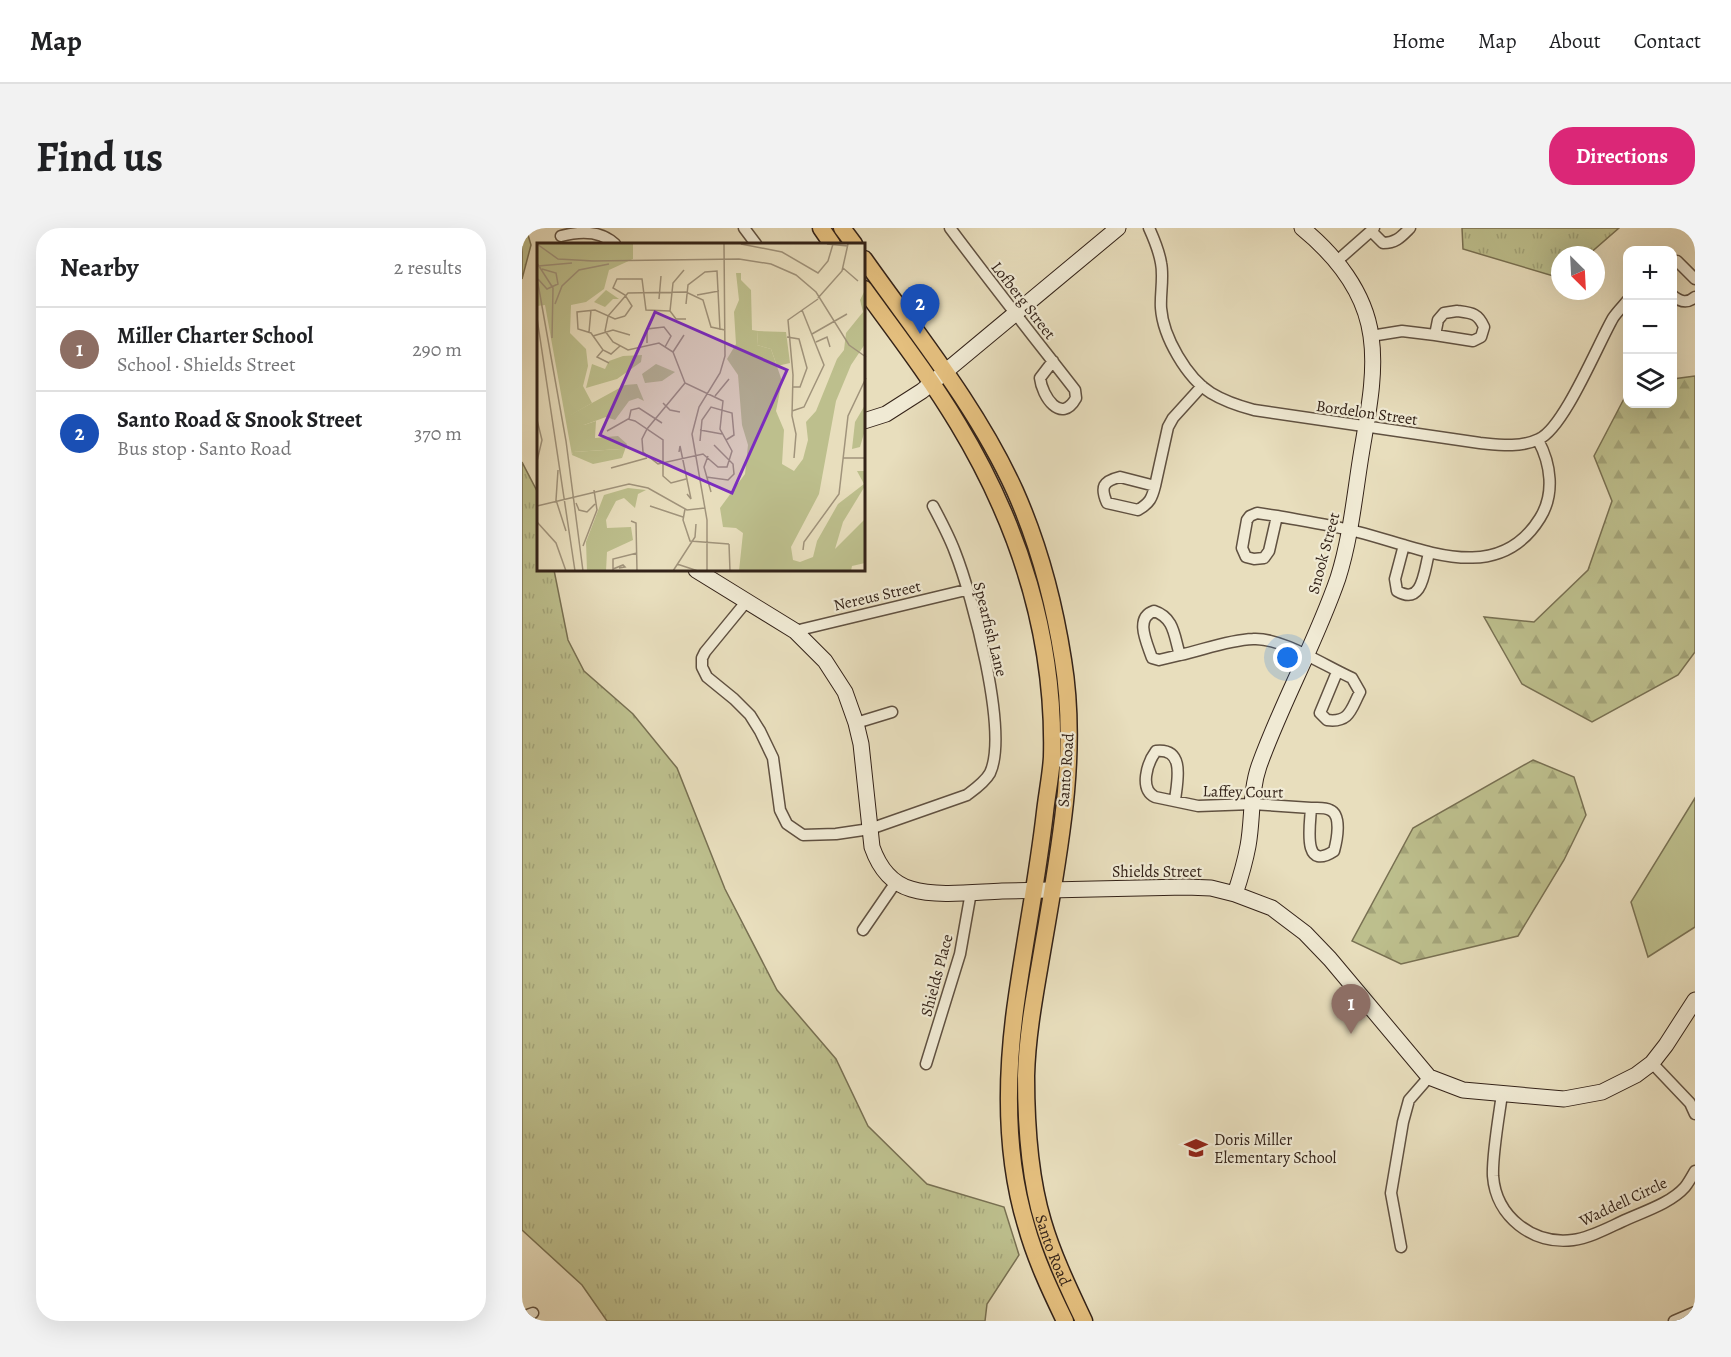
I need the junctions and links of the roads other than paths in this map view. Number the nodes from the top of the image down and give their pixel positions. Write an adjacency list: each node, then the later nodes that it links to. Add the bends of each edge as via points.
1 (744, 228): 12 (street)
2 (821, 228): 13 (main road)
3 (842, 228): 14 (main road)
4 (950, 228): 23 (street, Lofberg Street)
5 (1118, 228): 23 (street)
6 (1149, 228): 29 (street, Bordelon Street, via 1162,264 1161,310 1165,332)
7 (1302, 228): 15 (street, Snook Street)
8 (1410, 228): 9 (street, via 1392,243 1383,243)
9 (1373, 229): 15 (street)
10 (561, 236): 11 (street, via 588,232)
11 (613, 243)
12 (755, 243)
13 (831, 243)
14 (853, 243)
15 (1337, 261): 25 (street, Snook Street, via 1359,298)
16 (1677, 261): 18 (street)
17 (866, 262): 27 (main road, Santo Road)
18 (1695, 279)
19 (866, 292): 28 (main road, Santo Road)
20 (1695, 297): 21 (street, via 1685,302)
21 (1677, 299)
22 (1623, 306): 32 (street, via 1559,418)
23 (1015, 314): 26 (street, Lofberg Street); 27 (street)
24 (1435, 335): 25 (street, via 1402,331)
25 (1371, 336): 31 (street, Snook Street)
26 (1053, 361)
27 (945, 372): 28 (street); 54 (main road, Santo Road, via 1015,491 1051,597 1064,661 1069,759)
28 (931, 383): 30 (street, via 886,414); 53 (main road, Santo Road, via 999,499 1035,608 1046,663 1052,758)
29 (1202, 386): 31 (street, Bordelon Street, via 1227,401 1254,410); 33 (street, via 1168,427)
30 (866, 420)
31 (1366, 427): 32 (street, Bordelon Street, via 1508,446); 36 (street, Snook Street)
32 (1538, 440): 38 (street, via 1548,462 1550,487 1546,509 1531,533 1496,554 1475,558)
33 (1155, 486): 33 (street, via 1120,477 1109,479 1103,493 1107,503 1138,510 1152,499)
34 (933, 506): 40 (street, Spearfish Lane, via 956,552)
35 (1277, 516): 35 (street, via 1250,516 1242,548 1246,557 1264,558); 36 (street)
36 (1350, 530): 37 (street); 44 (street, Snook Street, via 1338,577)
37 (1404, 545): 38 (street); 38 (street, via 1395,579 1397,591 1404,595 1419,590)
38 (1429, 553)
39 (699, 572): 41 (street)
40 (966, 590): 42 (street, Nereus Street); 51 (street, Spearfish Lane, via 988,673 994,734 994,759 989,774 967,795)
41 (746, 602): 42 (street); 51 (street, Spearfish Lane, via 705,652 702,667 706,677 750,715 760,731 773,758 780,810 787,824 811,836)
42 (795, 631): 47 (street, via 825,661 845,692)
43 (1180, 656): 43 (street, via 1170,622 1164,614 1150,612 1142,624 1152,657 1159,660); 44 (street, via 1255,638 1277,642)
44 (1306, 656): 45 (street); 49 (street, Snook Street, via 1259,765)
45 (1337, 672): 45 (street, via 1320,712 1327,720 1337,722 1347,717 1360,692 1352,678)
46 (892, 712): 47 (street)
47 (856, 723): 51 (street)
48 (1175, 800): 48 (street, Laffey Court, via 1178,768 1174,757 1164,750 1156,752 1150,759 1145,784 1149,794); 49 (street, Laffey Court, via 1204,806)
49 (1252, 804): 50 (street, Laffey Court); 56 (street, Snook Street, via 1248,846)
50 (1311, 808): 50 (street, Laffey Court, via 1310,845 1313,852 1325,857 1334,851 1338,819 1329,809)
51 (870, 829): 52 (street, via 877,860 885,875)
52 (896, 882): 55 (street, Shields Street, via 926,892); 57 (street)
53 (1035, 890): 54 (street, Shields Street); 55 (street, Shields Street); 69 (main road, Santo Road, via 1015,1010 1009,1077 1011,1130 1025,1222)
54 (1053, 890): 56 (street, Shields Street, via 1186,887); 70 (main road, Santo Road, via 1032,1016 1026,1074 1028,1130 1042,1218)
55 (970, 892): 60 (street, Shields Place, via 960,954)
56 (1235, 894): 61 (street, Shields Street, via 1272,908 1305,933)
57 (862, 930)
58 (1695, 1000): 59 (street, Shields Street)
59 (1652, 1063): 62 (street, Shields Street, via 1620,1084 1586,1096 1564,1099); 63 (street, via 1690,1103)
60 (926, 1064)
61 (1429, 1077): 62 (street, Shields Street, via 1463,1090); 65 (street, via 1409,1100 1401,1132 1391,1193)
62 (1502, 1094): 64 (street, Waddell Circle, via 1493,1175 1496,1193 1506,1212 1532,1234 1555,1241 1575,1240 1606,1229 1668,1201 1685,1187)
63 (1695, 1114)
64 (1695, 1171)
65 (1401, 1246)
66 (1695, 1312): 71 (street)
67 (533, 1313): 68 (street)
68 (522, 1317)
69 (1065, 1321)
70 (1084, 1321)
71 (1674, 1321)

